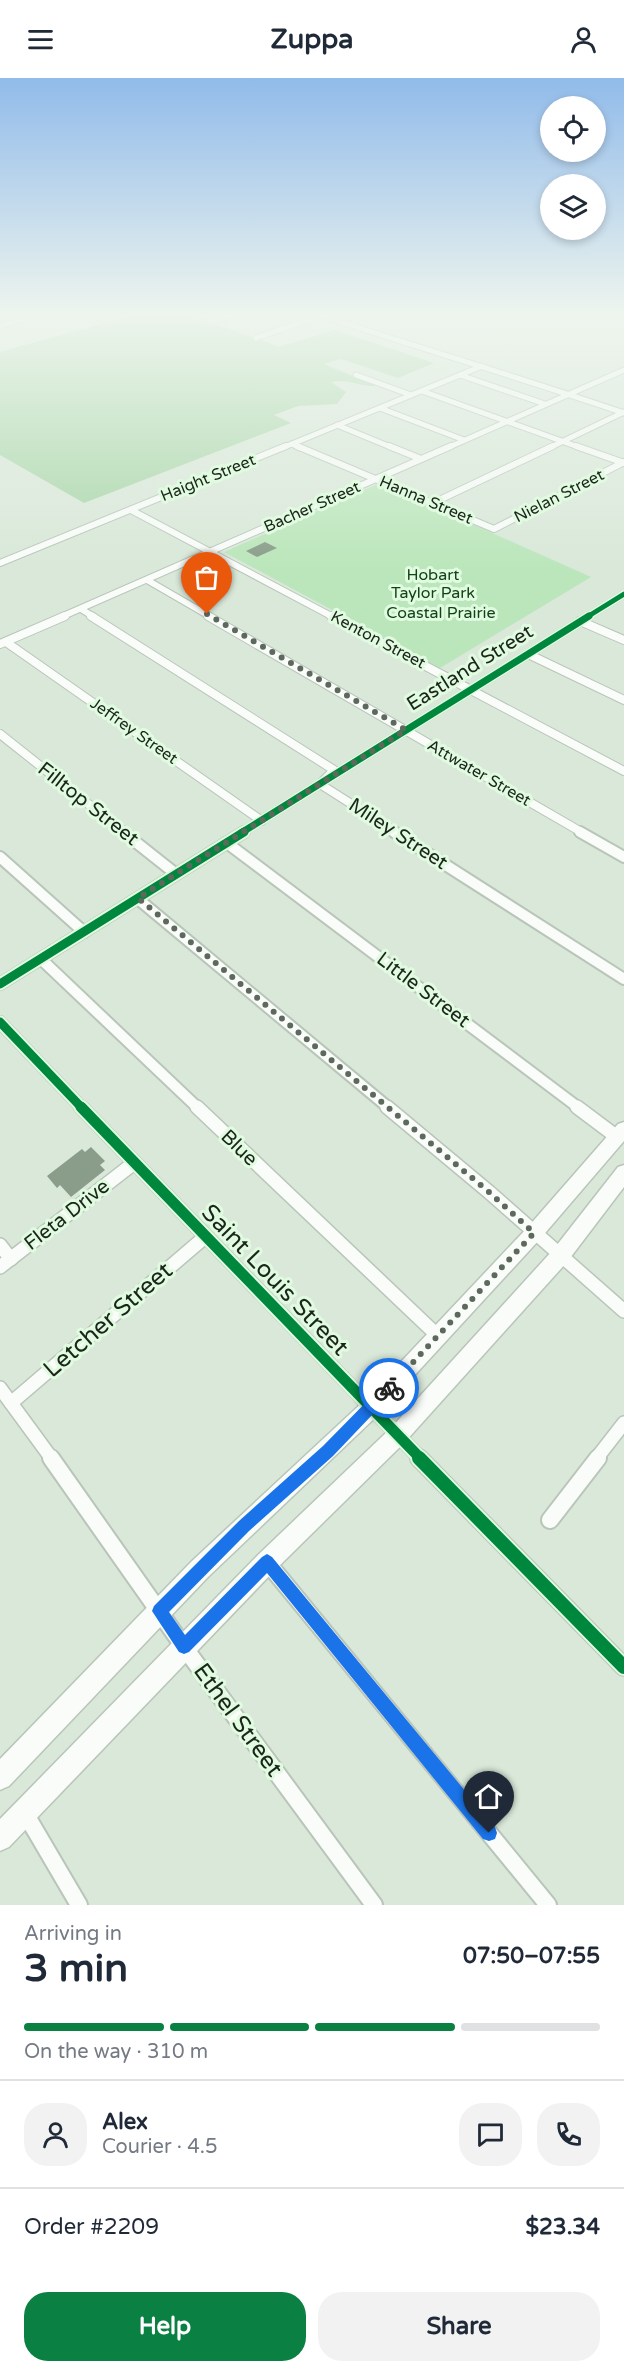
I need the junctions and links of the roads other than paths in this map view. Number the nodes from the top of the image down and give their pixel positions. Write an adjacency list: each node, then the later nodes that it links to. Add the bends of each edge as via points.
1 (401, 399): 7 (street, Haight Street)
2 (445, 399): 9 (street)
3 (531, 399): 6 (street)
4 (556, 399): 6 (street, Bacher Street)
5 (584, 399): 8 (street)
6 (545, 404): 9 (street, Bacher Street)
7 (380, 408): 10 (street, Haight Street); 11 (street)
8 (624, 412): 12 (street)
9 (507, 421): 11 (street, Bacher Street); 12 (street)
10 (337, 425): 13 (street, Haight Street); 14 (street)
11 (464, 440): 14 (street, Bacher Street)
12 (563, 441): 15 (street); 17 (street)
13 (292, 444): 16 (street, Hanna Street); 18 (street, Haight Street)
14 (421, 459): 16 (street, Bacher Street)
15 (624, 462): 19 (street, Nielan Street)
16 (376, 479): 17 (street, Hanna Street); 20 (street, Bacher Street)
17 (433, 503): 19 (street, Hanna Street)
18 (131, 510): 20 (street, Kenton Street); 21 (street, Haight Street)
19 (494, 529)
20 (211, 552): 22 (street, Bacher Street); 29 (street, Kenton Street)
21 (0, 563)
22 (147, 580): 24 (street, Bacher Street); 31 (street, Attwater Street)
23 (624, 594): 25 (street, Eastland Street)
24 (81, 609): 27 (street, Bacher Street); 34 (street, via 334,770)
25 (580, 621): 26 (street); 28 (street, Eastland Street)
26 (624, 640)
27 (3, 643): 35 (street, Jeffrey Street)
28 (528, 654): 29 (street, Eastland Street); 30 (street)
29 (472, 689): 31 (street, Eastland Street); 33 (street, Kenton Street)
30 (624, 700)
31 (406, 730): 34 (street, Eastland Street); 38 (street, Attwater Street)
32 (0, 734): 39 (street, Filltop Street)
33 (624, 771)
34 (320, 784): 35 (street, Eastland Street); 43 (street, Miley Street)
35 (262, 821): 36 (street, Eastland Street)
36 (227, 843): 39 (street, Eastland Street); 46 (street, Little Street)
37 (0, 857): 41 (street)
38 (624, 857)
39 (176, 874): 40 (street, Eastland Street)
40 (138, 898): 41 (street, Eastland Street); 49 (street)
41 (84, 932): 42 (street, Eastland Street)
42 (41, 959): 44 (street, Eastland Street); 55 (street, Blue)
43 (624, 978)
44 (0, 984)
45 (0, 1022): 47 (street, Saint Louis Street)
46 (621, 1133): 49 (main road)
47 (134, 1163): 50 (street, Saint Louis Street); 53 (street, Fleta Drive)
48 (624, 1173): 52 (main road)
49 (534, 1233): 52 (street); 55 (main road)
50 (205, 1237): 57 (street, Letcher Street); 58 (street, Saint Louis Street)
51 (0, 1245): 53 (street)
52 (560, 1256): 54 (street); 60 (main road)
53 (5, 1263)
54 (624, 1311)
55 (438, 1336): 58 (main road)
56 (0, 1388): 57 (street, Ethel Street)
57 (11, 1403): 63 (street, Ethel Street)
58 (372, 1407): 60 (street, Saint Louis Street); 63 (main road)
59 (624, 1423): 61 (street)
60 (397, 1436): 62 (main road); 65 (street, Saint Louis Street)
61 (550, 1520)
62 (267, 1562): 64 (main road); 71 (street)
63 (159, 1611): 64 (street, Ethel Street); 66 (main road)
64 (184, 1647): 67 (main road); 70 (street, Ethel Street)
65 (624, 1667)
66 (0, 1777)
67 (25, 1813): 68 (main road); 69 (street)
68 (0, 1838)
69 (79, 1905)
70 (374, 1905)
71 (548, 1905)

